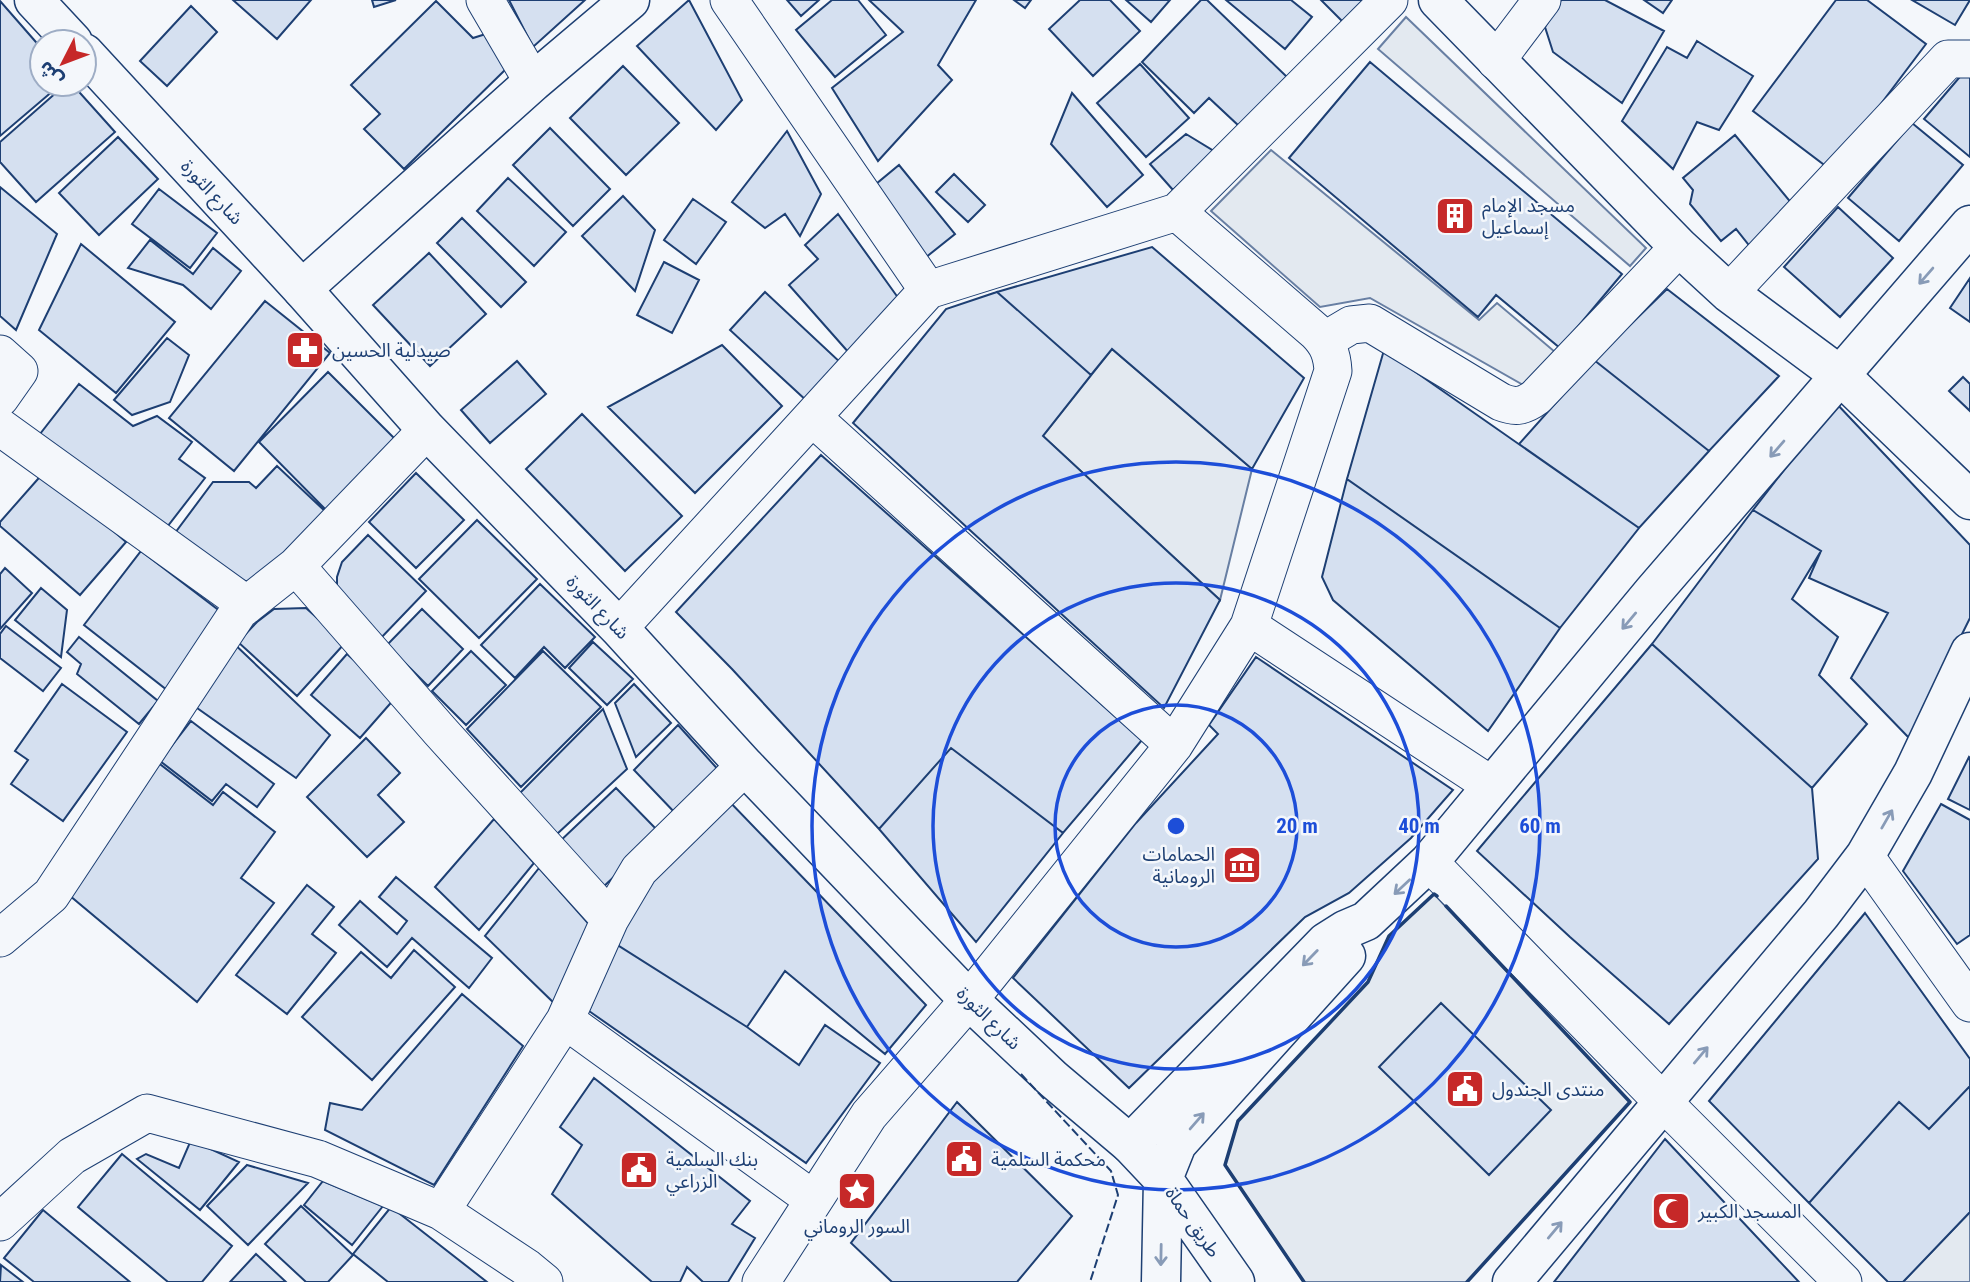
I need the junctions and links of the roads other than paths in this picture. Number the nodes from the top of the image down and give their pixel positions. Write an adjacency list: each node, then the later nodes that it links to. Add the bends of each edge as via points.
1 (34, 0): 8 (main road)
2 (485, 0): 12 (street)
3 (630, 0): 12 (main road)
4 (729, 0): 17 (street)
5 (1389, 0): 13 (street)
6 (1438, 0): 10 (main road)
7 (1542, 0): 10 (street)
8 (60, 28)
9 (1970, 59): 18 (street, via 1948,60)
10 (1496, 61): 15 (main road)
11 (98, 69): 16 (main road, شارع الثورة)
12 (533, 82): 16 (main road)
13 (1177, 212): 17 (street); 19 (street)
14 (1970, 225): 21 (main road, one-way to 21)
15 (1679, 247): 18 (main road); 19 (street, via 1536,397 1520,407 1501,402 1370,323 1351,325)
16 (302, 289): 25 (main road, شارع الثورة)
17 (928, 290): 23 (street)
18 (1730, 293): 21 (main road)
19 (1324, 341): 29 (street, via 1333,371)
20 (0, 354): 22 (street, via 19,371)
21 (1841, 376): 26 (main road); 34 (main road, one-way to 34)
22 (0, 398)
23 (812, 417): 30 (street); 32 (street)
24 (0, 427): 28 (street)
25 (427, 430): 27 (street); 30 (main road, شارع الثورة)
26 (1970, 500)
27 (296, 566): 28 (street); 37 (street)
28 (247, 605): 39 (street, via 51,895)
29 (1250, 626): 32 (street); 34 (street)
30 (619, 628): 33 (main road, شارع الثورة)
31 (1970, 652): 35 (main road, one-way to 31, via 1913,774)
32 (1174, 745): 40 (street)
33 (745, 766): 37 (street, via 639,870); 40 (main road, شارع الثورة)
34 (1492, 785): 36 (main road)
35 (1865, 856): 41 (street); 43 (main road, one-way to 35)
36 (1429, 862): 38 (main road, one-way to 38); 43 (street)
37 (610, 919): 42 (street)
38 (1366, 921): 44 (main road, one-way to 44, via 1326,942); 45 (main road, one-way to 38, via 1177,1144 1344,960)
39 (0, 937)
40 (969, 1000): 44 (main road, شارع الثورة); 46 (street, via 869,1115)
41 (1970, 1003)
42 (565, 1020): 46 (street); 47 (street)
43 (1662, 1101): 53 (main road, one-way to 43); 54 (street)
44 (1130, 1144): 45 (main road, شارع الثورة)
45 (1163, 1178): 51 (main road, طريق حماة, one-way to 51); 52 (main road, طريق حماة)
46 (814, 1200): 50 (street)
47 (441, 1211): 48 (street, via 318,1159 147,1113 72,1156); 49 (street)
48 (0, 1222)
49 (529, 1277)
50 (761, 1282)
51 (1161, 1282)
52 (1235, 1282)
53 (1512, 1282)
54 (1843, 1282)

